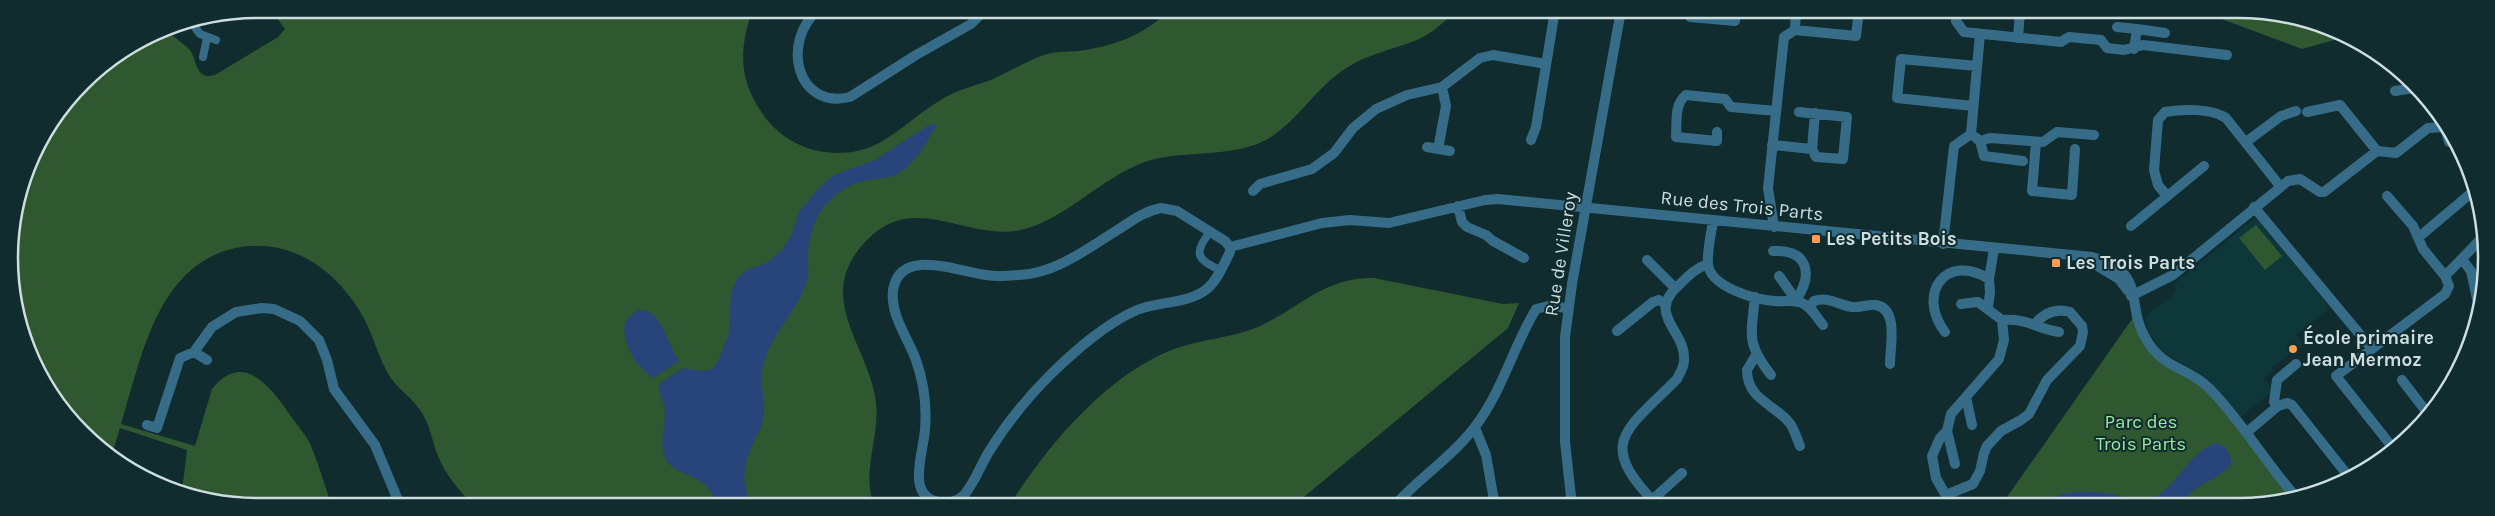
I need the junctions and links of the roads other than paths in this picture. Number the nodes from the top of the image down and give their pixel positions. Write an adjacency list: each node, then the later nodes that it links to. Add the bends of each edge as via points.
1 (810, 18): 2 (street, via 802,27 797,48 804,79 818,94 839,99 850,97)
2 (977, 18)
3 (1554, 18): 23 (street)
4 (1620, 18): 57 (street, Rue de Villeroy)
5 (1708, 18): 6 (street, via 1735,21)
6 (1735, 18)
7 (1796, 18): 14 (street)
8 (1858, 18): 14 (street, via 1856,36)
9 (1956, 18): 16 (street, via 1960,30)
10 (2019, 18): 18 (street)
11 (194, 26): 17 (street)
12 (2117, 28): 13 (street)
13 (2137, 29): 15 (street); 20 (street)
14 (1795, 30): 29 (street, via 1784,37)
15 (2165, 33)
16 (1980, 34): 18 (street); 24 (street)
17 (207, 38): 19 (street); 22 (street)
18 (2018, 38): 20 (street, via 2061,42 2069,37 2101,40 2107,48)
19 (216, 40)
20 (2134, 49): 21 (street, via 2142,45)
21 (2227, 54)
22 (204, 57)
23 (1546, 64): 25 (street, via 1487,55); 38 (street)
24 (1977, 66): 28 (street); 28 (street, via 1900,59 1897,98)
25 (1442, 87): 44 (street, via 1446,106); 52 (street, via 1407,96 1376,109 1353,128 1323,162 1300,174 1260,184)
26 (2408, 89): 27 (street)
27 (2395, 91)
28 (1973, 106): 36 (street)
29 (1776, 111): 35 (street, via 1731,107 1725,98 1686,95 1681,98 1676,137 1717,141); 42 (street)
30 (2296, 111): 41 (street, via 2281,116)
31 (1799, 112): 33 (street)
32 (2307, 112): 48 (street, via 2340,104)
33 (1815, 113): 45 (street); 45 (street, via 1847,117 1843,160 1816,157)
34 (2439, 127): 48 (street, via 2428,128 2396,153)
35 (1717, 132)
36 (1970, 134): 39 (street); 65 (street, via 1954,146)
37 (2094, 135): 40 (street, via 2057,132 2043,142)
38 (1531, 140)
39 (1980, 140): 40 (street); 49 (street, via 1984,156)
40 (2036, 142): 46 (street, via 2032,191 2072,195)
41 (2246, 142): 51 (street); 53 (street, via 2226,118 2218,114 2174,110 2160,115 2154,170 2158,185)
42 (1772, 145): 45 (street); 61 (street, via 1768,188)
43 (1427, 147): 44 (street)
44 (1438, 149): 47 (street)
45 (1812, 149)
46 (2075, 149)
47 (1450, 151)
48 (2377, 151): 51 (street, via 2324,192 2300,179)
49 (2023, 161)
50 (2204, 166): 53 (street)
51 (2280, 186): 58 (street)
52 (1253, 191)
53 (2167, 196): 60 (street)
54 (2387, 196): 63 (street)
55 (2469, 196): 63 (street)
56 (1458, 206): 57 (street, Rue des Trois Parts, via 1498,199); 66 (street, Rue des Trois Parts, via 1389,222 1350,220 1322,223); 69 (street, via 1462,222 1467,227)
57 (1586, 207): 59 (street, Rue des Trois Parts); 86 (street, Rue de Villeroy)
58 (2254, 207): 79 (street, via 2173,275); 93 (street)
59 (1713, 221): 61 (street, Rue des Trois Parts); 72 (street)
60 (2131, 226)
61 (1774, 227): 65 (street, Rue des Trois Parts)
62 (1210, 232): 66 (street); 73 (street, via 1200,247 1200,258); 117 (street, via 1177,211 1160,208 1144,213 1079,254 1026,275 988,276 930,264 902,272 894,288 894,310 915,358 924,390 925,431 918,479 924,494)
63 (2419, 237): 75 (street, via 2423,249)
64 (2477, 243): 70 (street)
65 (1943, 244): 67 (street, Rue des Trois Parts)
66 (1230, 246): 73 (street)
67 (1994, 249): 76 (street); 79 (street, Rue des Trois Parts, via 2092,257 2108,262 2125,275)
68 (1773, 251): 81 (street, via 1792,253 1803,263 1807,277)
69 (1524, 258)
70 (2462, 259): 75 (street); 78 (street, via 2471,271)
71 (1647, 260): 77 (street)
72 (1708, 264): 77 (street, via 1698,268); 80 (street, via 1718,282)
73 (1220, 270): 118 (street, via 1202,292 1138,310 1103,330 1076,352 1008,424 966,494)
74 (1779, 276): 81 (street)
75 (2445, 276): 93 (street, via 2450,286 2448,290)
76 (1988, 280): 85 (street); 91 (street, via 1966,270 1942,278 1932,300 1936,317)
77 (1676, 288): 82 (street)
78 (2475, 289)
79 (2133, 296): 108 (street, Rue des Trois Parts, via 2145,338 2154,351 2164,361 2207,387)
80 (1755, 297): 81 (street); 95 (street, via 1751,337)
81 (1796, 300): 84 (street)
82 (1666, 304): 90 (street, via 1659,300 1653,302); 122 (street, via 1668,322 1683,351 1682,370 1630,427 1622,450 1630,474)
83 (1961, 304): 85 (street, via 1978,302)
84 (1810, 307): 89 (street); 97 (street, via 1814,301 1825,299 1850,307 1881,307 1890,317)
85 (1988, 308): 87 (street)
86 (1568, 309): 106 (street, via 1552,305 1536,309); 121 (street, Rue de Villeroy, via 1563,384)
87 (2002, 320): 88 (street, via 2017,319); 101 (street, via 2002,352)
88 (2035, 324): 92 (street, via 2042,330); 115 (street, via 2051,312 2070,312 2084,332 2080,346 2047,380 2029,414 2001,431 1987,446 1973,484)
89 (1823, 325)
90 (1617, 331)
91 (1945, 332)
92 (2059, 332)
93 (2372, 349): 109 (street, via 2336,376)
94 (194, 352): 96 (street); 104 (street, via 180,358 158,428); 116 (street, via 212,328 236,312 274,309 300,321 319,340 328,360 334,389 375,445)
95 (1756, 355): 99 (street); 110 (street, via 1747,370 1750,389 1790,423)
96 (206, 360)
97 (1890, 364)
98 (2296, 364): 102 (street, via 2277,380 2274,402)
99 (1771, 375)
100 (2402, 380): 103 (street)
101 (1966, 397): 105 (street); 107 (street, via 1951,414)
102 (2278, 406): 108 (street); 112 (street, via 2287,403 2292,406)
103 (2424, 409)
104 (147, 425)
105 (1972, 425)
106 (1475, 428): 119 (street); 120 (street, via 1486,455)
107 (1947, 431): 111 (street); 115 (street, via 1932,456 1936,478)
108 (2246, 433): 114 (street, Rue des Trois Parts)
109 (2390, 444)
110 (1800, 446)
111 (1955, 464)
112 (2346, 472)
113 (1682, 473): 123 (street)
114 (2292, 492)
115 (1946, 495): 124 (street)
116 (397, 498)
117 (930, 498)
118 (960, 498)
119 (1403, 498)
120 (1494, 498)
121 (1571, 498)
122 (1651, 498)
123 (1660, 498)
124 (1948, 498)

